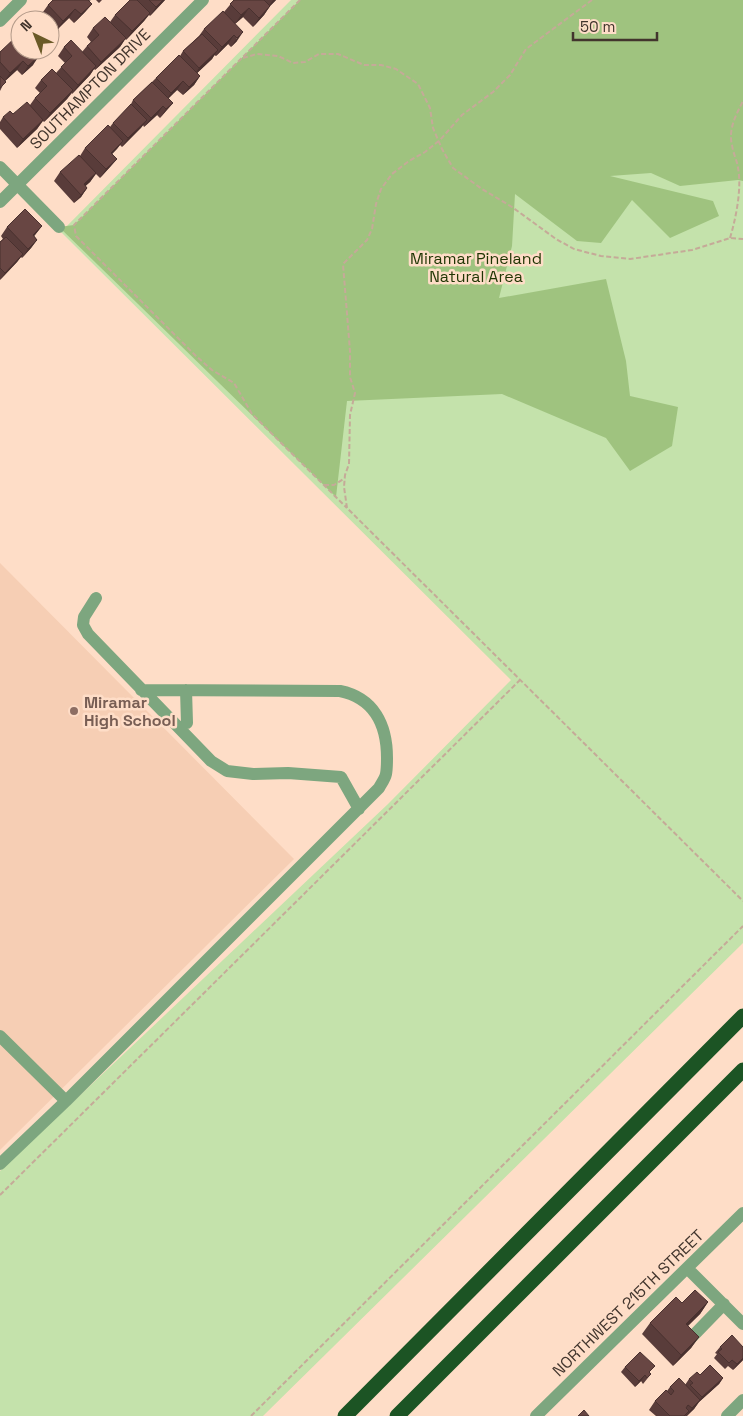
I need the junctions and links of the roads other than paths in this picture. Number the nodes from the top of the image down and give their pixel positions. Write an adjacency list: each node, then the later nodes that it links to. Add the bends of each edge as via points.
1 (21, 0): 3 (street)
2 (202, 0): 5 (street, SOUTHAMPTON DRIVE)
3 (0, 21)
4 (0, 167): 5 (street)
5 (17, 184): 6 (street, SOUTHAMPTON DRIVE); 7 (street)
6 (0, 202)
7 (59, 227)
8 (96, 598): 9 (street, via 82,625)
9 (141, 690): 10 (street); 12 (street, via 211,761 227,771 341,777)
10 (186, 690): 11 (street); 12 (street, via 340,691 365,700 381,721 387,746 386,774 379,788)
11 (187, 723)
12 (359, 809): 16 (street)
13 (743, 1016): 24 (highway)
14 (0, 1036): 16 (street)
15 (743, 1070): 25 (highway)
16 (66, 1101): 17 (street)
17 (0, 1164)
18 (743, 1213): 19 (street, NORTHWEST 215TH STREET)
19 (687, 1268): 20 (street); 26 (street, NORTHWEST 215TH STREET)
20 (724, 1304): 21 (street); 22 (street)
21 (743, 1324)
22 (690, 1339)
23 (743, 1400): 27 (street)
24 (345, 1416)
25 (397, 1416)
26 (536, 1416)
27 (727, 1416)

